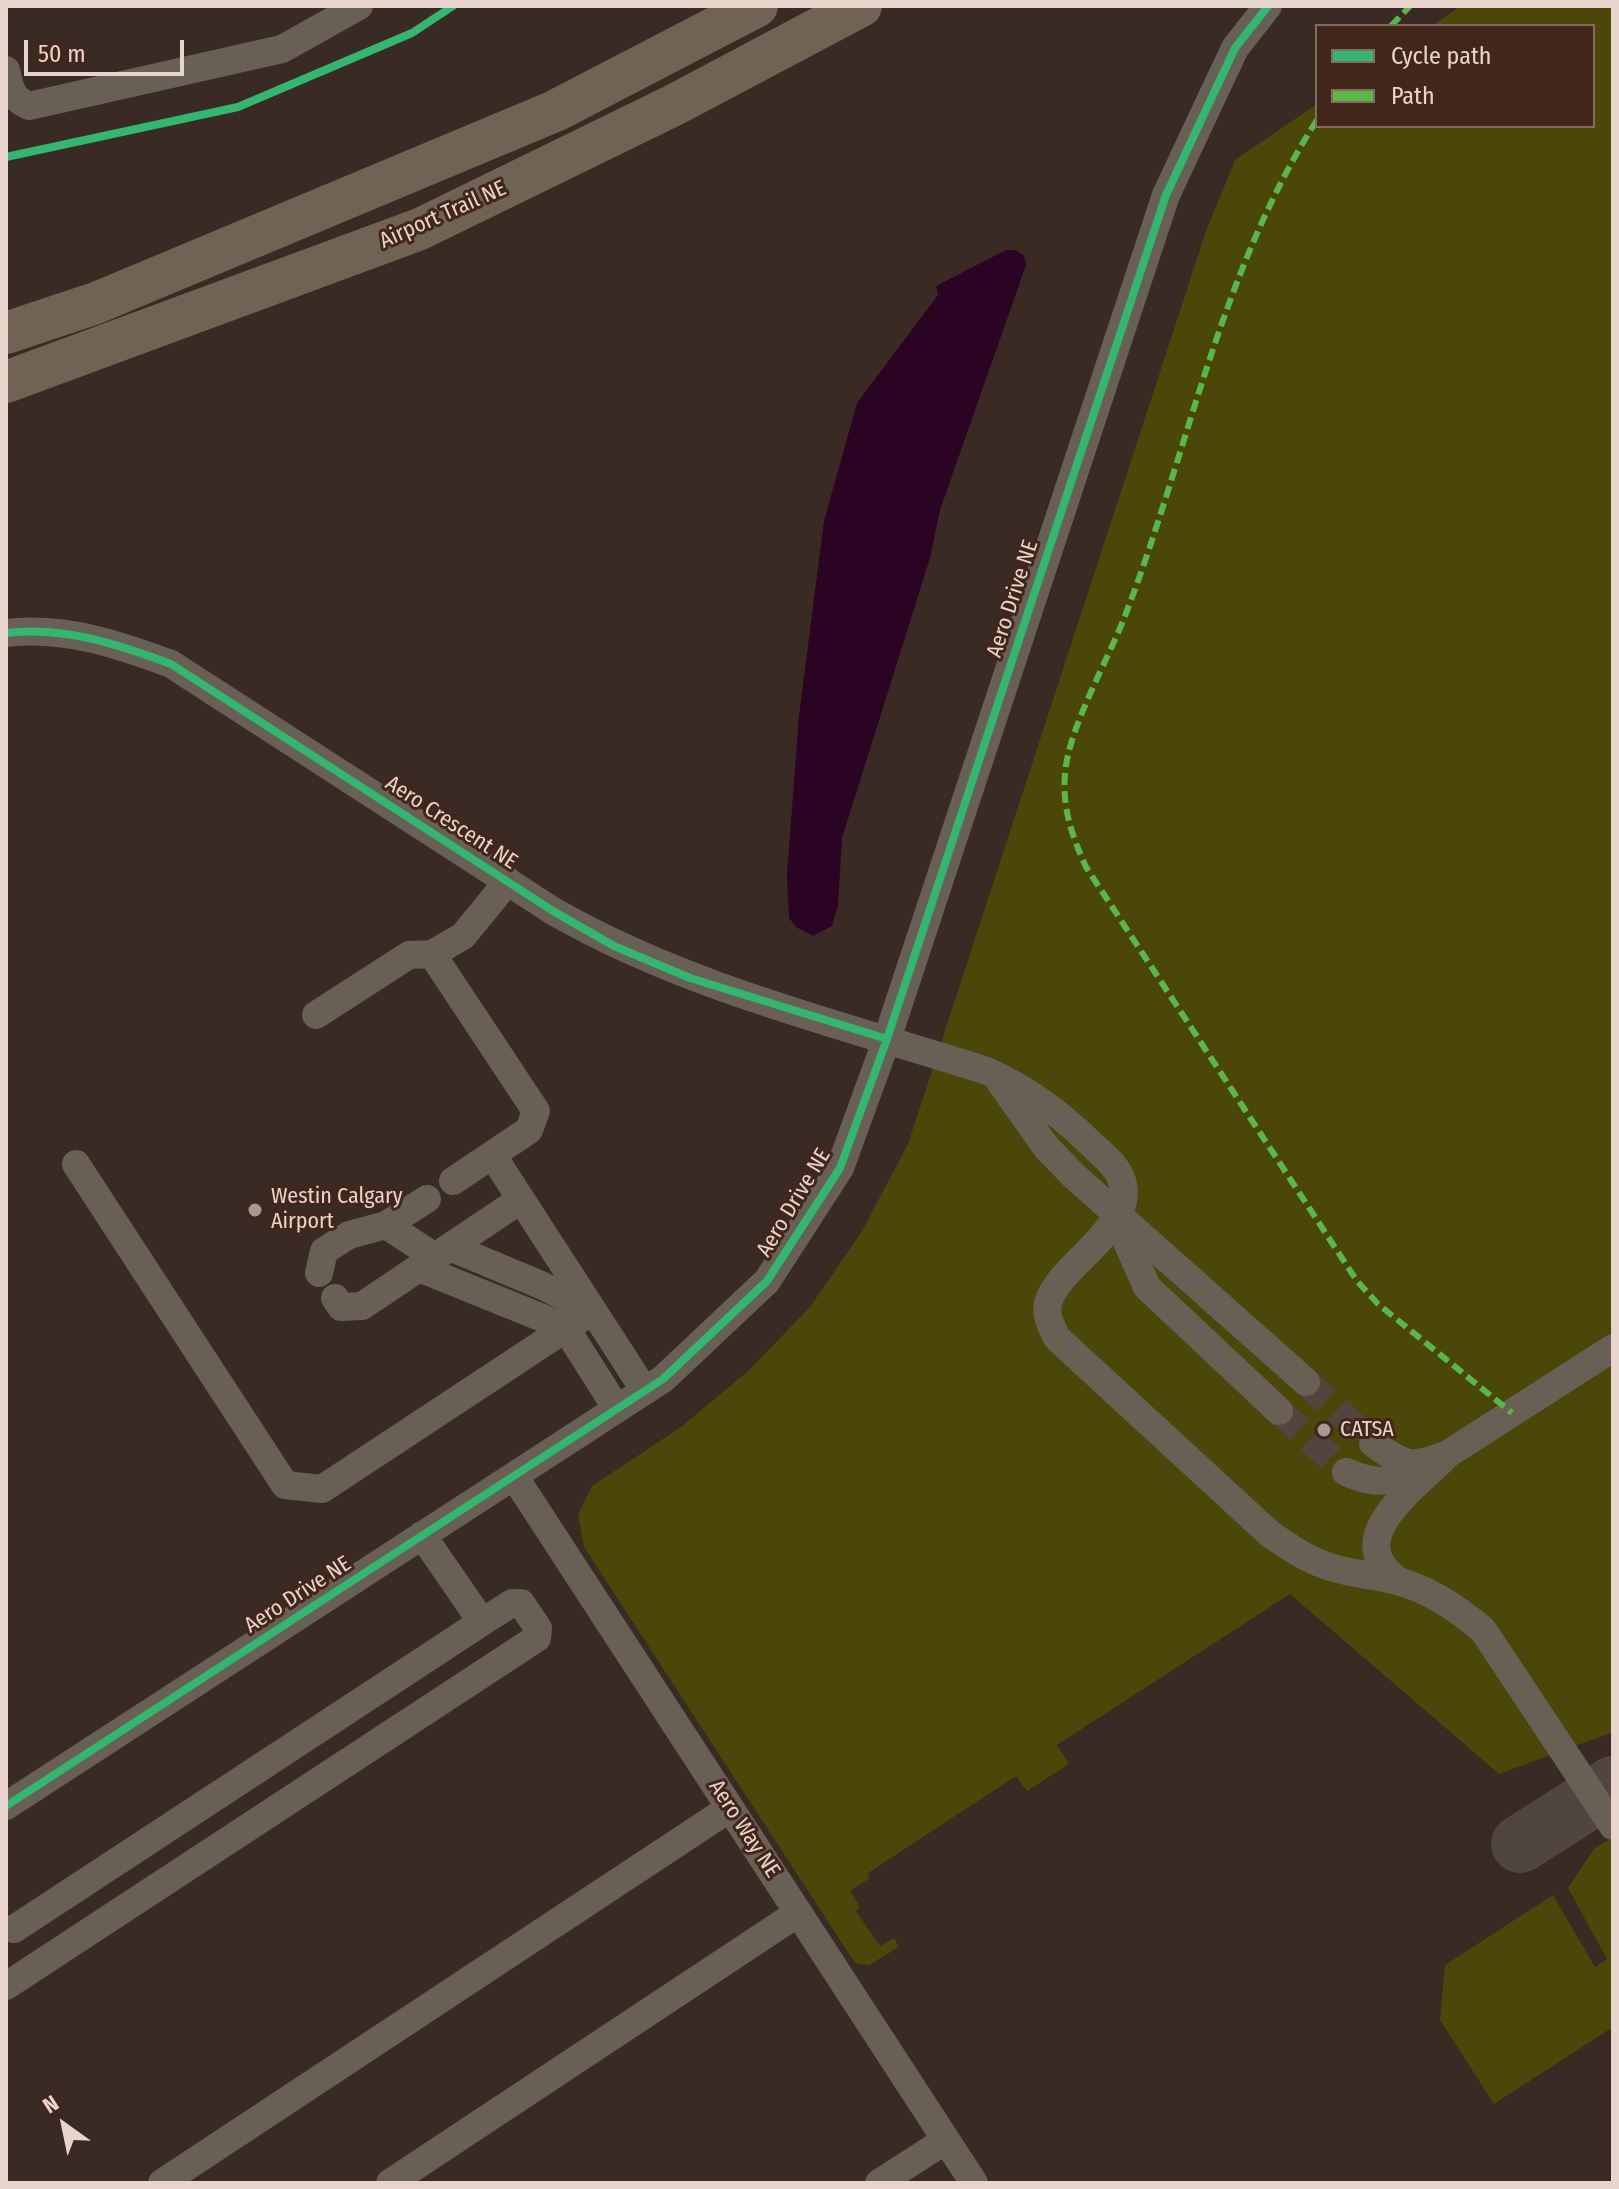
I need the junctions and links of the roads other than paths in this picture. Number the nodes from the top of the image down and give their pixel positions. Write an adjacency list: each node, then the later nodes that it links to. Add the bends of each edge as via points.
1 (359, 6): 5 (street, via 282,49 29,106 10,91)
2 (757, 6): 6 (highway)
3 (861, 6): 7 (highway, Airport Trail NE)
4 (1268, 6): 16 (street, Aero Drive NE, via 1235,48 1166,195)
5 (6, 70)
6 (555, 111): 8 (highway, via 143,263); 9 (highway, via 96,303)
7 (420, 229): 10 (highway, Airport Trail NE); 11 (highway, via 151,349)
8 (6, 305)
9 (6, 333)
10 (6, 382)
11 (6, 406)
12 (6, 633): 13 (street, Aero Crescent NE, via 34,630 104,639 171,664)
13 (508, 881): 14 (street, via 463,936); 16 (street, Aero Crescent NE, via 614,946 690,978)
14 (432, 954): 15 (street, via 409,955); 17 (street, via 536,1111 529,1130)
15 (316, 1015)
16 (887, 1039): 22 (street, Aero Crescent NE, via 987,1071 1042,1102 1113,1165 1122,1179); 30 (street, Aero Drive NE, via 840,1168 767,1281)
17 (493, 1156): 19 (street); 21 (street)
18 (76, 1164): 28 (street, via 285,1485 322,1489)
19 (453, 1181)
20 (427, 1199): 23 (street)
21 (520, 1200): 24 (street); 27 (street)
22 (1117, 1217): 22 (street, via 1293,1397 1147,1287); 37 (street, via 1048,1302 1048,1320 1057,1338 1270,1534)
23 (386, 1225): 24 (street); 25 (street, via 349,1235 324,1251)
24 (435, 1257): 26 (street, via 362,1306 341,1307); 27 (street, via 541,1285); 28 (street)
25 (319, 1273)
26 (335, 1298)
27 (592, 1311): 28 (street); 30 (street)
28 (565, 1327): 31 (street)
29 (1613, 1348): 32 (street)
30 (645, 1391): 31 (street, Aero Drive NE)
31 (617, 1409): 34 (street, Aero Drive NE)
32 (1448, 1454): 33 (street); 35 (street, via 1388,1512)
33 (1417, 1465): 33 (street, via 1399,1462 1359,1458 1370,1482 1394,1480)
34 (514, 1476): 36 (street, Aero Drive NE); 41 (street, Aero Way NE)
35 (1377, 1534): 37 (street, via 1358,1561); 38 (street, via 1384,1571)
36 (422, 1535): 39 (street); 40 (street, Aero Drive NE)
37 (1330, 1567): 38 (street)
38 (1399, 1581): 42 (street, via 1450,1605 1483,1630)
39 (482, 1622): 44 (street); 45 (street, via 521,1603 538,1628 537,1638)
40 (6, 1806)
41 (730, 1808): 43 (street, Aero Way NE); 47 (street)
42 (1613, 1826)
43 (798, 1913): 46 (street, Aero Way NE); 48 (street)
44 (9, 1927)
45 (6, 1986)
46 (946, 2140): 49 (street); 50 (street, Aero Way NE)
47 (162, 2183)
48 (390, 2183)
49 (879, 2183)
50 (974, 2183)

